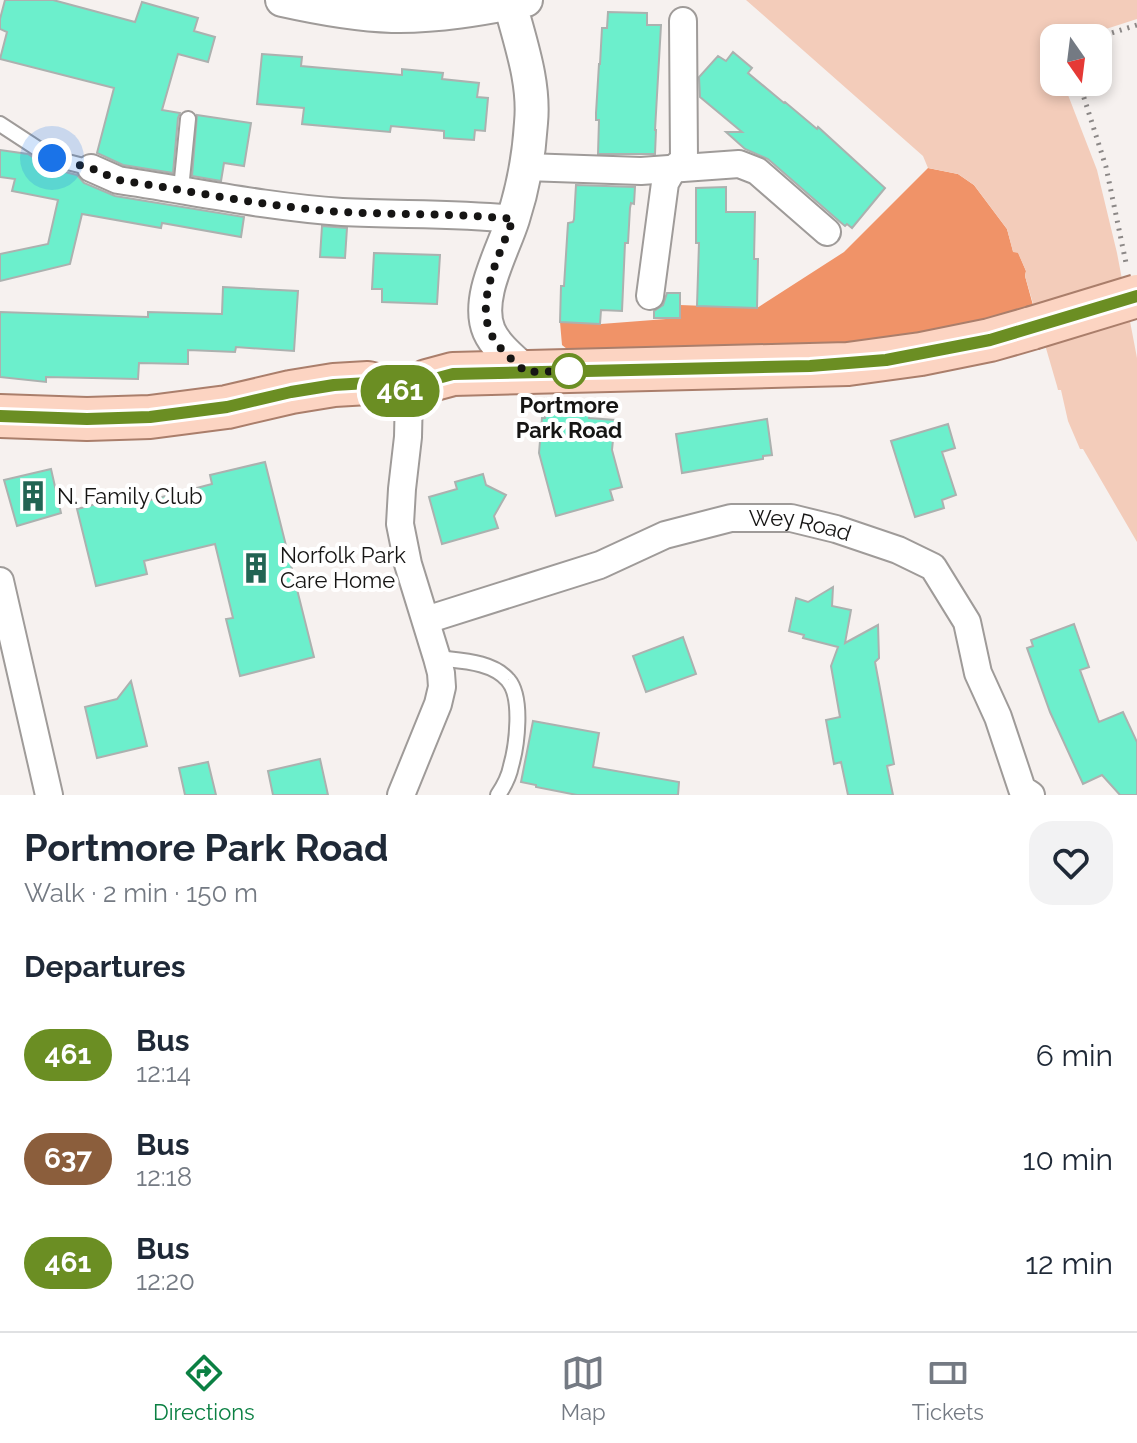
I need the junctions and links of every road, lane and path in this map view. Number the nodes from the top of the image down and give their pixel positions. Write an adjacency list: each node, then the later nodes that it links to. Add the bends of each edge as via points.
1 (282, 0): 2 (street, via 393,16)
2 (518, 2): 9 (street, via 531,99)
3 (683, 21): 11 (street, via 684,160)
4 (1137, 25): 5 (path)
5 (1112, 33)
6 (1083, 96): 15 (path)
7 (188, 119): 12 (lane)
8 (0, 124): 10 (lane, via 52,158)
9 (526, 167): 11 (street); 13 (street)
10 (91, 168): 12 (street, via 118,180)
11 (673, 169): 14 (street, via 739,164 757,171); 16 (street, via 665,183)
12 (181, 189): 13 (street, via 296,208)
13 (513, 219): 18 (street, via 485,312 489,331)
14 (827, 232)
15 (1120, 233)
16 (650, 296)
17 (1137, 296): 18 (main road, bridge, via 990,340 848,364)
18 (526, 372): 19 (main road, via 453,374)
19 (409, 393): 20 (main road, via 368,383 150,417); 22 (street, via 400,524)
20 (0, 416)
21 (0, 581): 24 (street)
22 (426, 620): 23 (street); 27 (street, Wey Road, via 600,565 665,535 731,518 791,518 836,529 933,567 967,622 978,673 1022,789)
23 (437, 658): 25 (street, via 442,687 438,704); 26 (lane, via 483,664 508,678 515,690 511,767)
24 (49, 795)
25 (401, 795)
26 (498, 795)
27 (1031, 795)

